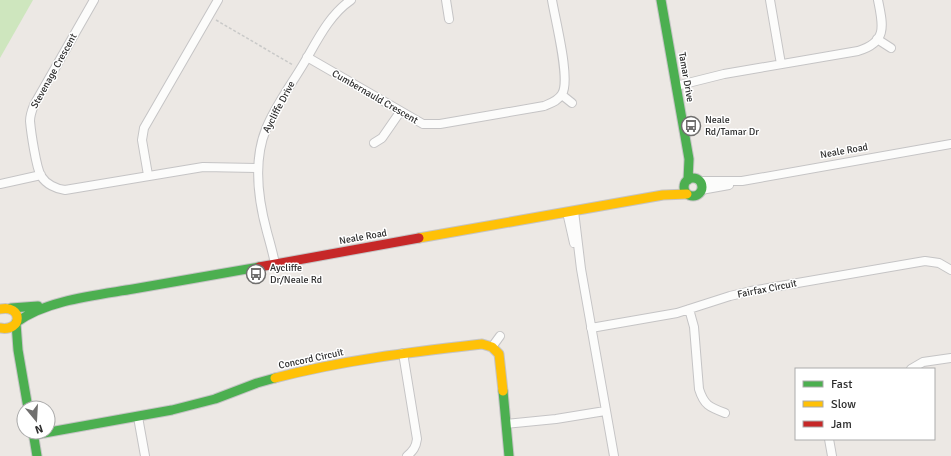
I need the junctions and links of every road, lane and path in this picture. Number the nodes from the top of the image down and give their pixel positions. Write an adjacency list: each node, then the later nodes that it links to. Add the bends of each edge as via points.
1 (94, 0): 24 (street, Stevenage Crescent, via 30,115)
2 (218, 0): 25 (street, via 144,128 142,140)
3 (351, 0): 13 (street, Aycliffe Drive, via 327,24)
4 (446, 0): 9 (street)
5 (552, 0): 17 (street, via 565,71)
6 (660, 0): 16 (street, Tamar Drive)
7 (770, 0): 14 (street)
8 (878, 0): 11 (street, via 882,29)
9 (449, 19)
10 (216, 20): 15 (path)
11 (877, 39): 12 (street); 14 (street, via 869,47 858,50)
12 (891, 48)
13 (307, 57): 19 (street, Cumbernauld Crescent); 23 (street, Aycliffe Drive, via 266,130)
14 (782, 64): 16 (street)
15 (293, 65)
16 (676, 83): 22 (street, Tamar Drive)
17 (562, 95): 18 (street); 19 (street, Cumbernauld Crescent, via 544,106 434,125 423,124)
18 (572, 103)
19 (400, 112): 20 (street, via 386,134)
20 (374, 143)
21 (951, 144): 27 (street, Neale Road, via 725,186)
22 (689, 159): 27 (street, Tamar Drive); 28 (street, Tamar Drive)
23 (258, 168): 25 (street, via 203,166); 30 (street, Aycliffe Drive, via 258,184)
24 (41, 175): 25 (street, via 53,187 65,190); 26 (street)
25 (148, 175)
26 (0, 184)
27 (699, 184): 28 (street, via 693,178); 28 (street, Neale Road, via 695,196)
28 (686, 186): 29 (street, Neale Road, via 662,195)
29 (570, 211): 30 (street, Neale Road); 38 (street)
30 (272, 264): 32 (street, Neale Road)
31 (949, 265): 35 (street, Fairfax Circuit, via 932,261 914,262 751,291)
32 (67, 302): 33 (street, Neale Road); 36 (street, Neale Road, via 26,315)
33 (11, 308): 34 (street, Neale Road); 36 (street, via 17,315)
34 (0, 309)
35 (689, 309): 38 (street, Fairfax Circuit); 47 (street, via 694,327 699,389 708,406)
36 (17, 322): 37 (street, Neale Road, via 9,329); 41 (street)
37 (1, 328): 41 (street, via 12,338)
38 (591, 328): 46 (street)
39 (500, 336): 40 (street)
40 (492, 347): 42 (street, Concord Circuit, via 477,343); 49 (street, via 500,359)
41 (18, 350): 45 (street)
42 (403, 353): 48 (street, Concord Circuit, via 295,373 257,383 215,399); 55 (street, via 417,439 413,452)
43 (951, 358): 44 (street, via 923,362)
44 (913, 368)
45 (27, 400)
46 (605, 411): 49 (street); 57 (street)
47 (725, 413)
48 (138, 417): 50 (street, Concord Circuit); 54 (street)
49 (506, 424): 56 (street)
50 (56, 430)
51 (34, 440): 53 (street)
52 (829, 440): 58 (street)
53 (37, 456)
54 (145, 456)
55 (407, 456)
56 (509, 456)
57 (614, 456)
58 (832, 456)

